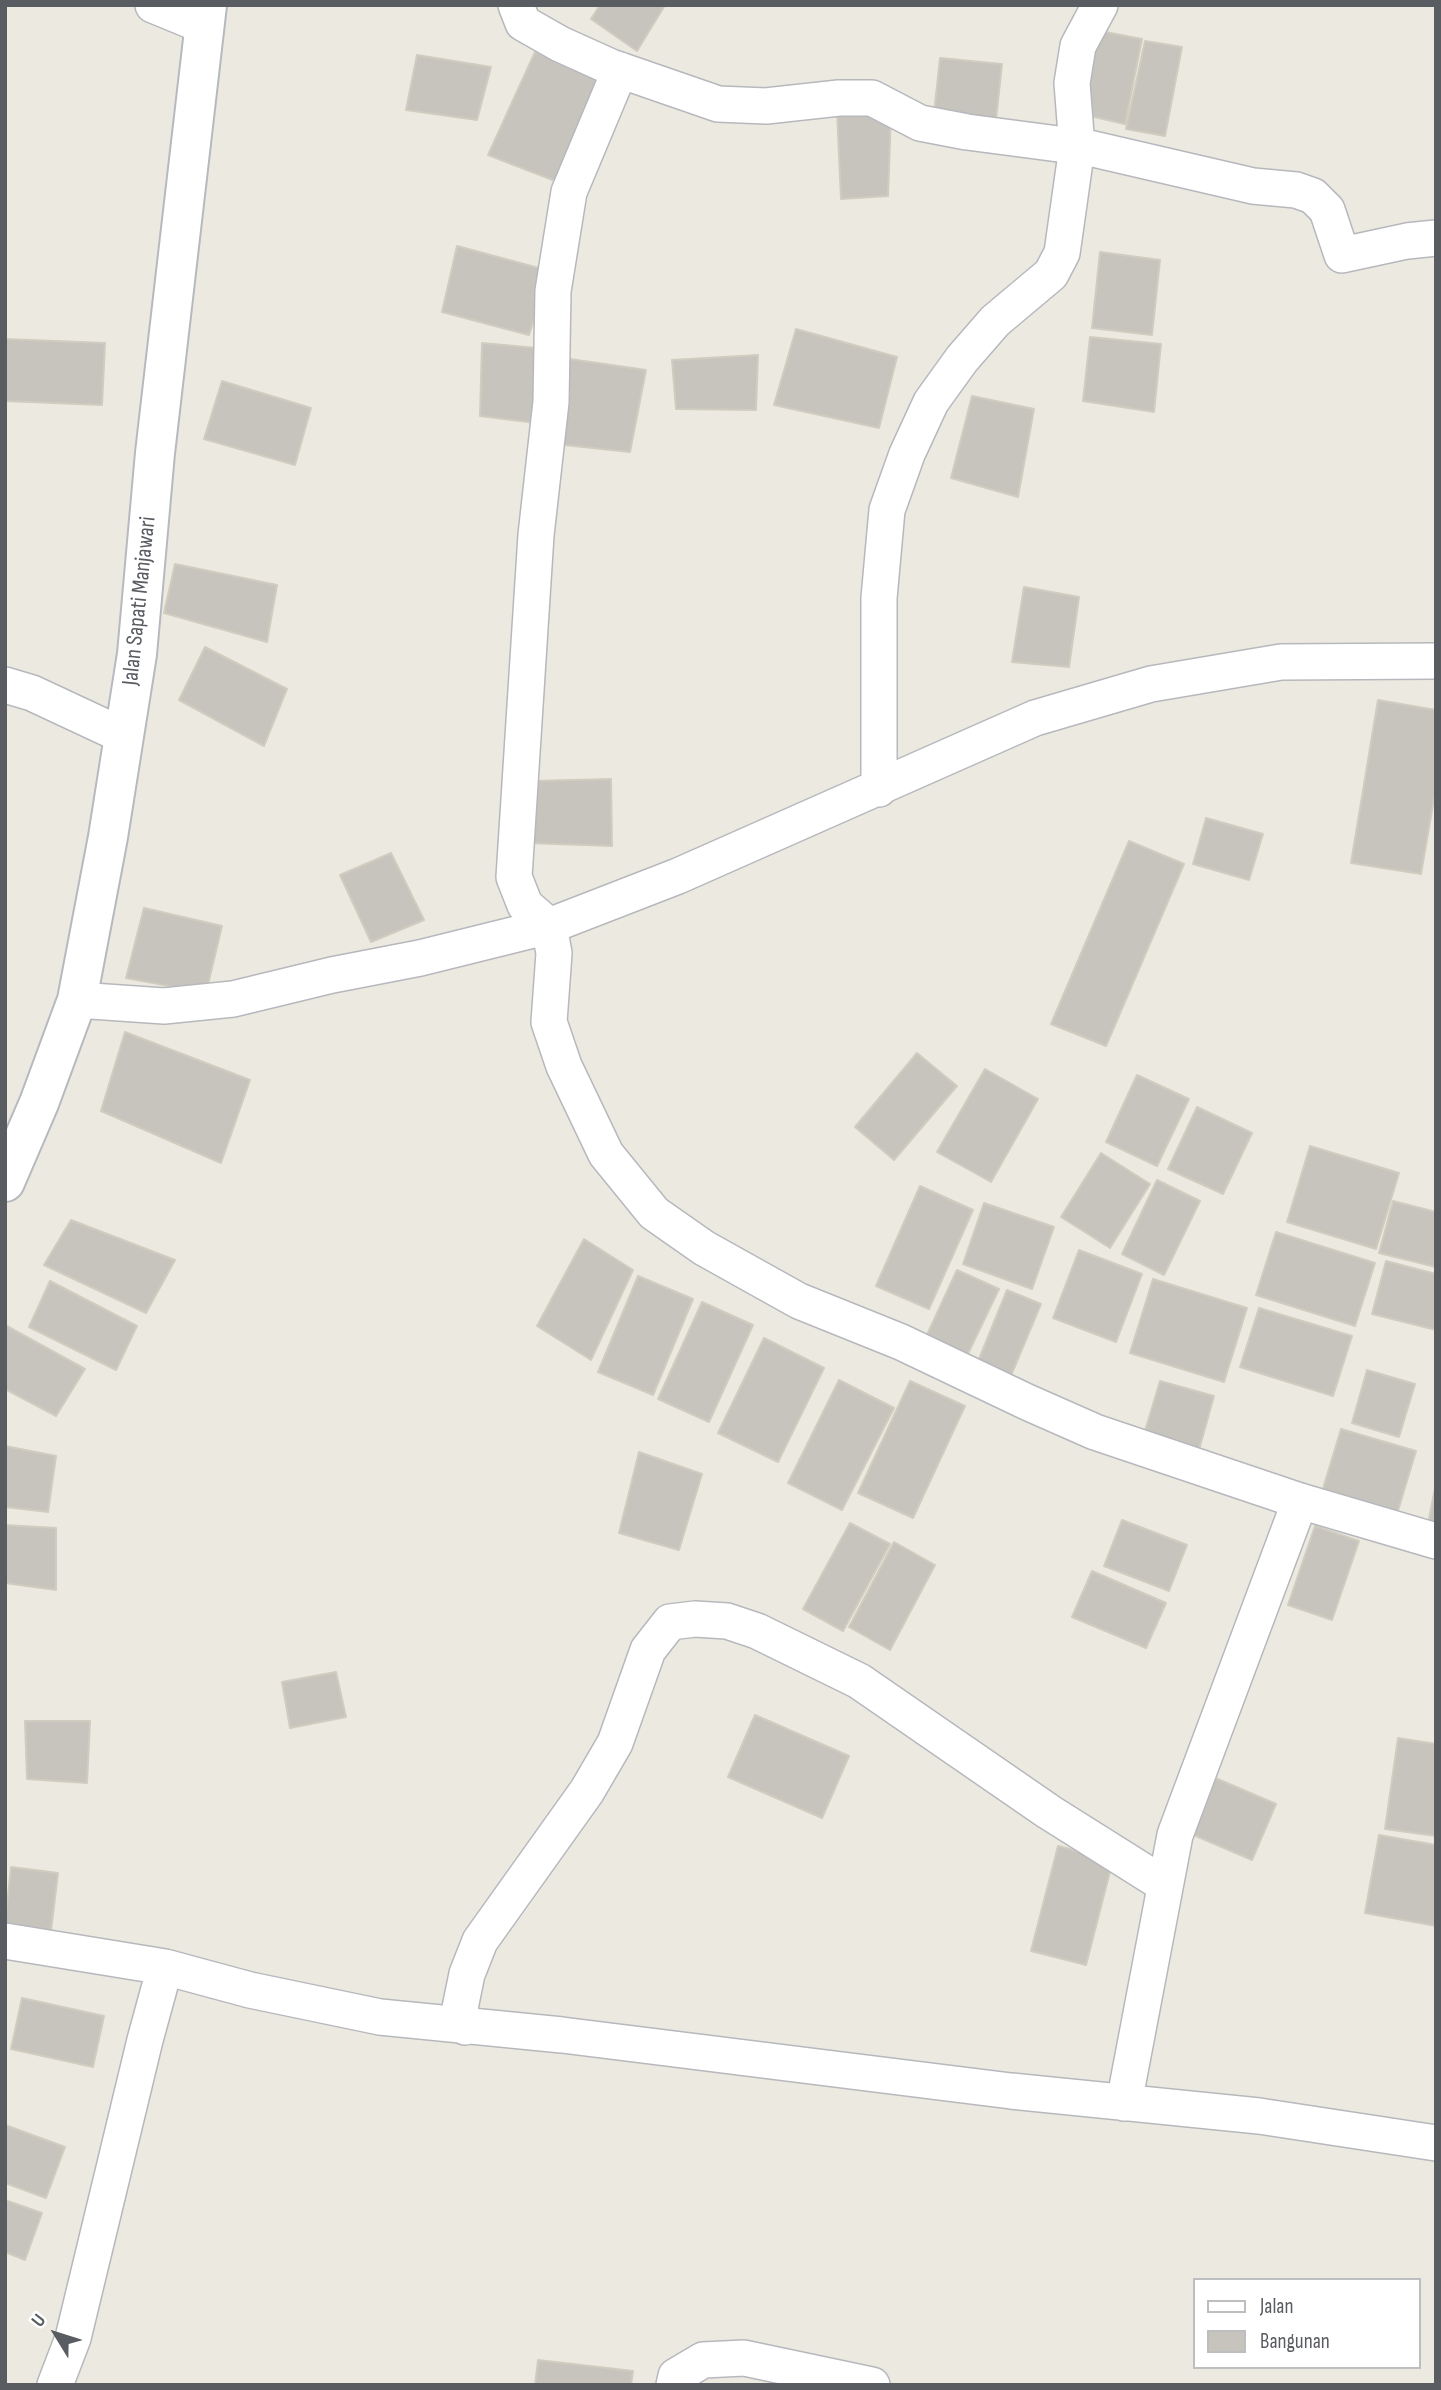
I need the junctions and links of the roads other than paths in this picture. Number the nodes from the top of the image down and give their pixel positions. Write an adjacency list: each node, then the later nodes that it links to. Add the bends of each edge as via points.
1 (153, 5): 4 (street)
2 (516, 5): 5 (street, via 523,23)
3 (1100, 5): 6 (street, via 1078,46 1074,70)
4 (206, 16): 10 (street, Jalan Sapati Manjawari, via 155,453 137,654)
5 (620, 70): 6 (street, via 718,104 766,106 872,98 920,123); 12 (street, via 569,192 553,291 551,402 536,535 514,877 525,905)
6 (1077, 147): 7 (street, via 1253,186 1296,190 1327,210 1342,255); 11 (street, via 1062,253 1051,274 995,321 931,402 887,510 879,598)
7 (1436, 238)
8 (1436, 661): 11 (street, via 1281,662 1151,684 1035,719)
9 (5, 685): 10 (street)
10 (124, 736): 13 (street, Jalan Sapati Manjawari)
11 (879, 789): 12 (street)
12 (549, 926): 13 (street, via 233,999 164,1006); 15 (street, via 554,953 549,1022 564,1066 606,1154 654,1213 704,1248 799,1301 901,1342 1095,1432)
13 (77, 1000): 14 (street, Jalan Sapati Manjawari)
14 (5, 1182)
15 (1300, 1501): 16 (street); 17 (street, via 1175,1835)
16 (1436, 1542)
17 (1165, 1885): 20 (street, via 1049,1812 859,1681 727,1621 670,1622 648,1650 615,1743 587,1791 480,1941 460,2008); 21 (street)
18 (5, 1941): 19 (street)
19 (165, 1967): 20 (street, via 380,2017); 23 (street, via 73,2338)
20 (465, 2027): 21 (street)
21 (1124, 2103): 22 (street, via 1259,2116)
22 (1436, 2143)
23 (55, 2385)
24 (674, 2385): 25 (street, via 676,2376 703,2360 744,2358)
25 (872, 2385)

